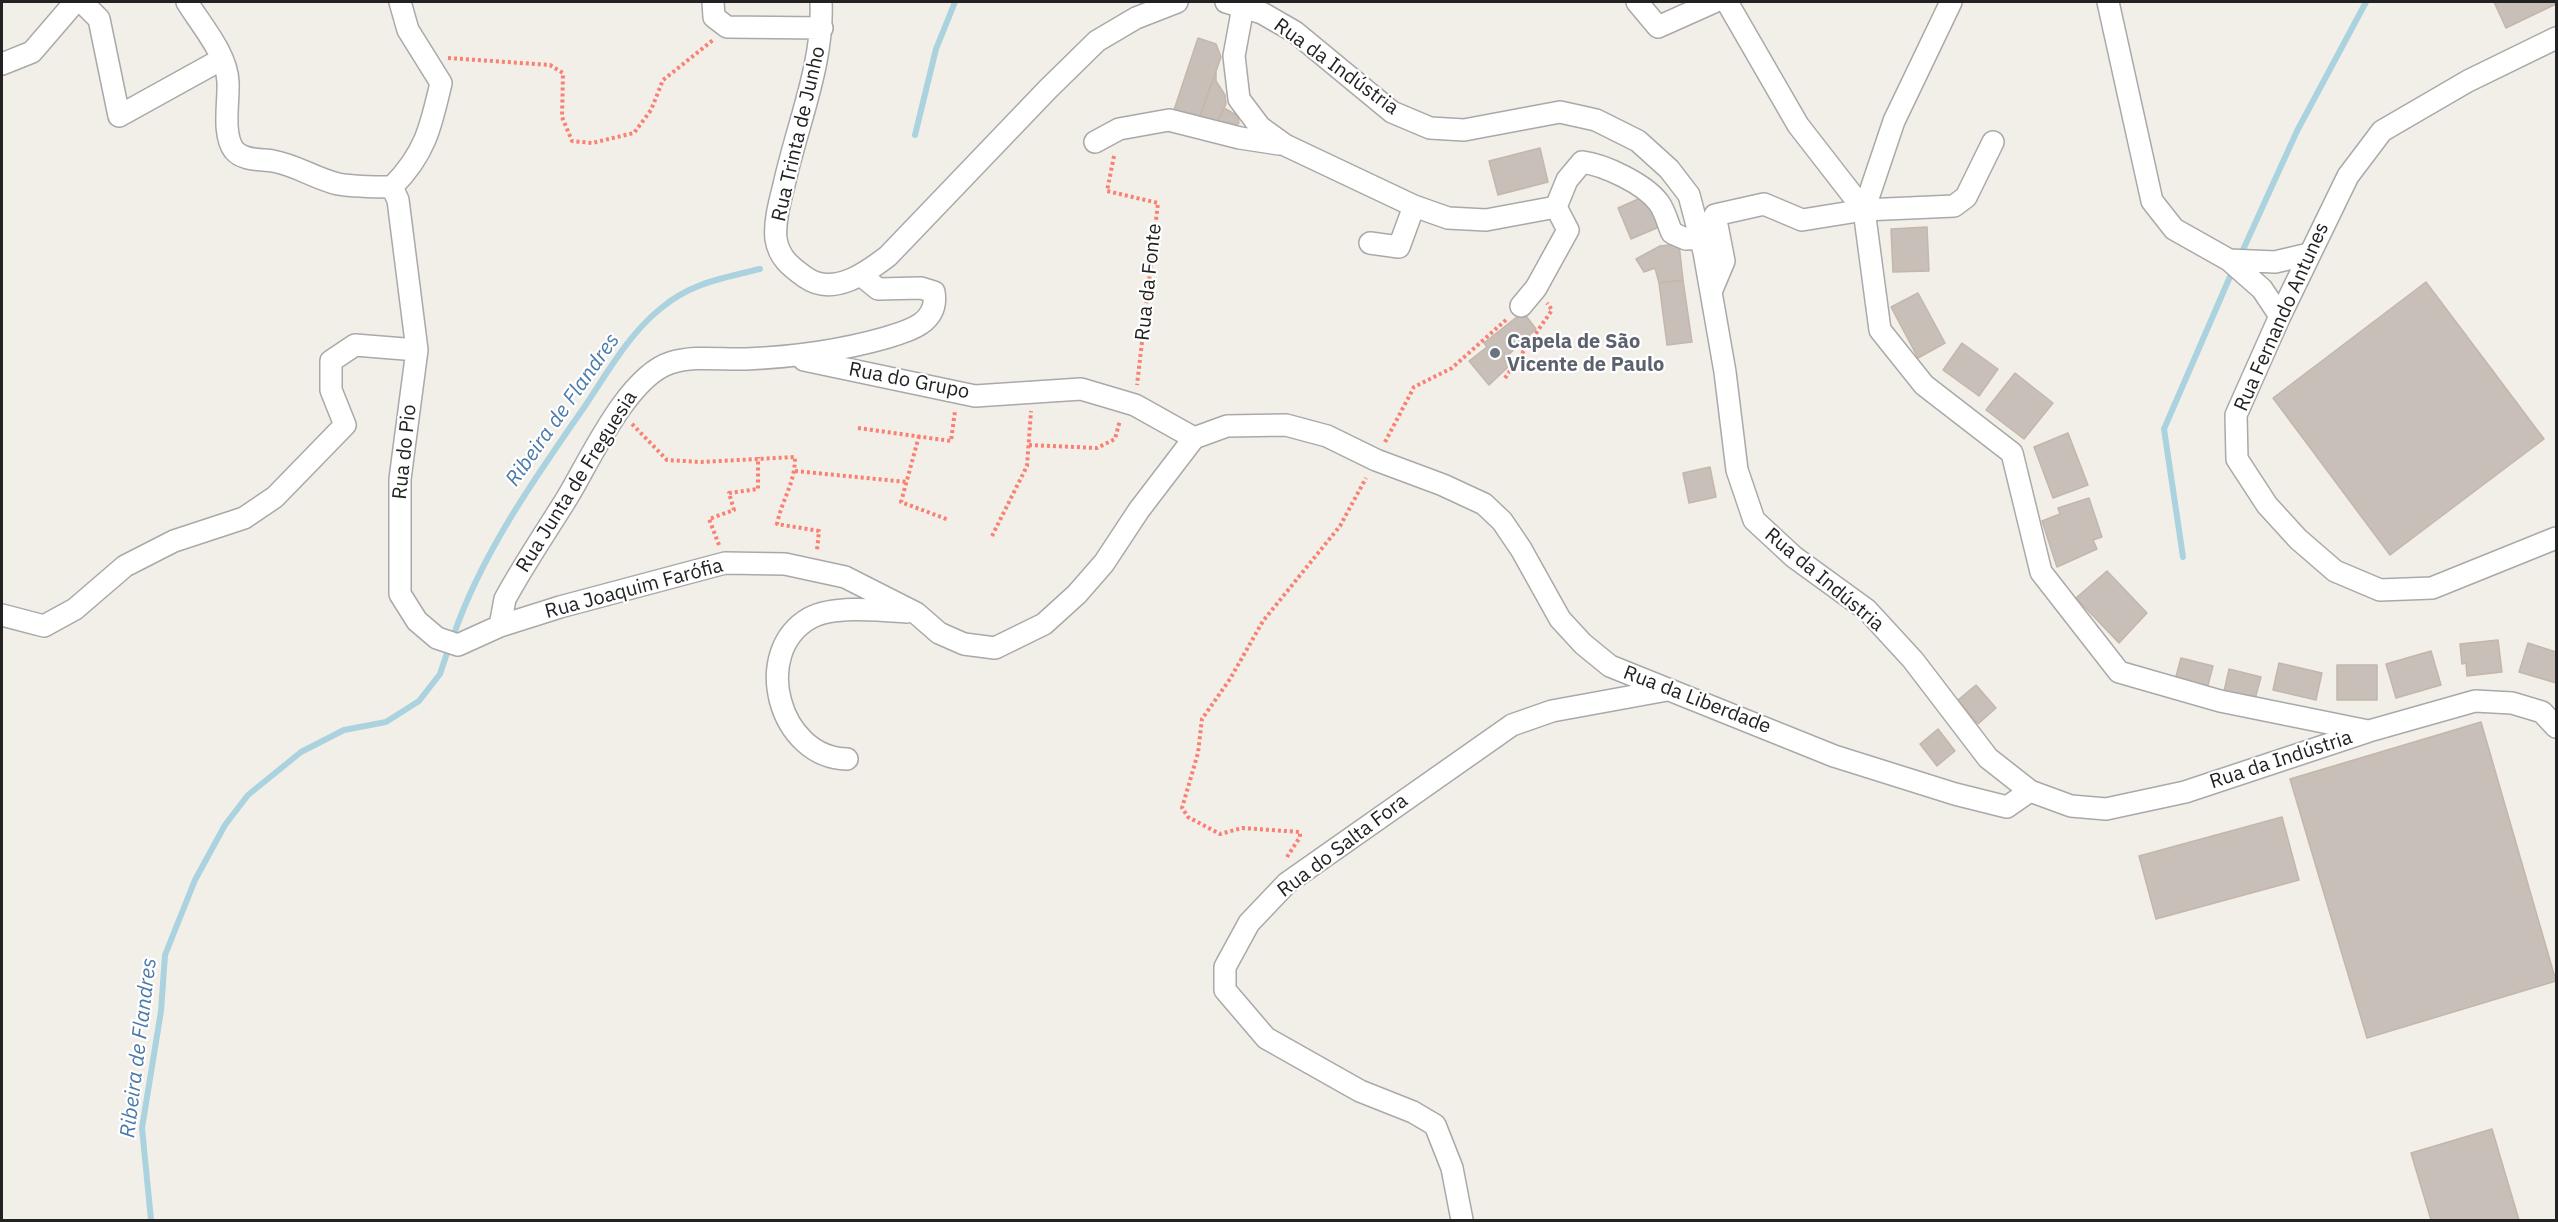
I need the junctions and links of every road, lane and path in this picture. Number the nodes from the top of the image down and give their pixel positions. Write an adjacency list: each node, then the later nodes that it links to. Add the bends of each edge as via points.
1 (75, 2): 19 (street, via 32,52)
2 (82, 2): 18 (street, via 99,19 119,117)
3 (187, 2): 18 (street)
4 (400, 2): 17 (street, via 408,30)
5 (713, 2): 14 (street, via 714,17)
6 (821, 2): 15 (street, Rua Trinta de Junho)
7 (1177, 2): 32 (street, via 1136,18 1097,41 888,256)
8 (1637, 2): 9 (street, via 1658,27)
9 (1714, 2)
10 (1726, 2): 27 (street, via 1798,125)
11 (1951, 2): 27 (street, via 1894,121)
12 (2108, 2): 31 (street, via 2152,201 2174,229)
13 (1234, 4): 23 (street, via 1239,99 1260,127); 28 (street, Rua da Indústria, via 1262,13 1295,32 1392,112 1430,128 1464,130 1560,112 1596,120 1638,141 1689,195)
14 (727, 27): 15 (street); 17 (path, via 663,80 651,110 634,133 592,143 572,141 562,117 563,73 550,65)
15 (822, 28): 32 (street, Rua Trinta de Junho, via 778,210 776,239 786,264 811,281 839,284)
16 (2556, 38): 30 (street, Rua Fernando Antunes, via 2468,81 2382,131 2348,176)
17 (426, 57): 24 (street, via 441,83 431,128 412,166)
18 (222, 59): 24 (street, via 228,79 229,136 235,151 335,183 369,188)
19 (2, 64)
20 (1119, 129): 21 (street); 23 (street, via 1169,120); 42 (path, Rua da Fonte, via 1107,191 1158,204)
21 (1095, 142)
22 (1993, 142): 27 (street, via 1966,197 1954,206)
23 (1286, 145): 25 (street)
24 (392, 186): 37 (street, Rua do Pio, via 398,200)
25 (1414, 206): 26 (street, via 1448,218 1486,220); 29 (street, via 1399,247)
26 (1556, 207): 28 (street, via 1567,180 1582,162 1602,165 1659,202 1672,233); 33 (street, via 1568,230)
27 (1864, 210): 34 (street, via 1802,219 1764,204 1715,215 1724,261); 62 (street, via 1880,330 1924,385 2012,453 2041,572 2119,672 2220,701)
28 (1700, 238): 34 (street, Rua da Indústria)
29 (1370, 243)
30 (2309, 254): 31 (street, via 2275,262); 36 (street, Rua Fernando Antunes)
31 (2229, 260): 36 (street, via 2262,289)
32 (862, 276): 38 (street, Rua Junta de Freguesia, via 878,289 921,288 934,292 936,303 928,319 910,331 841,350)
33 (1536, 288): 35 (street); 39 (path, via 1552,310)
34 (1711, 292): 64 (street, Rua da Indústria, via 1737,470 1754,520 1794,557 1867,610 1913,660 1988,758)
35 (1521, 306): 49 (path, via 1452,368 1414,387)
36 (2280, 316): 54 (street, Rua Fernando Antunes, via 2236,415 2237,459 2267,505 2335,571 2380,590 2432,588)
37 (417, 350): 58 (street, via 355,345 331,361 331,390 345,425 275,497 244,518 174,541 125,566 75,609 45,626); 59 (street, Rua do Pio, via 400,479 400,594 417,621 437,638 458,645)
38 (788, 357): 40 (street, Rua do Grupo); 43 (street, Rua Junta de Freguesia, via 703,357 668,363 638,385)
39 (1505, 378)
40 (958, 392): 41 (street, Rua do Grupo, via 975,396); 45 (path, via 951,441)
41 (1031, 392): 42 (street, Rua do Grupo, via 1080,389); 47 (path)
42 (1128, 403): 46 (street, Rua do Grupo); 47 (path, via 1115,439 1097,448)
43 (619, 410): 48 (path, via 667,459 701,462); 59 (street, Rua Junta de Freguesia, via 505,599)
44 (858, 428): 45 (path)
45 (919, 436): 51 (path)
46 (1194, 438): 49 (street, Rua da Liberdade, via 1227,426 1286,425 1327,436); 57 (street, Rua Joaquim Farófia, via 1104,563 1044,624 995,648 964,644)
47 (1029, 445): 53 (path, via 1027,466)
48 (758, 457): 50 (path, via 795,457); 55 (path, via 758,489 729,493 735,510 709,519)
49 (1376, 460): 60 (street, Rua da Liberdade, via 1443,484 1484,504 1502,521 1560,619 1583,644 1610,666); 65 (path, via 1340,526 1263,621 1202,719 1198,753 1182,808 1188,817 1220,834 1242,828 1300,832)
50 (795, 471): 51 (path); 56 (path, via 777,524 819,531)
51 (907, 482): 52 (path, via 901,502)
52 (949, 520)
53 (992, 536)
54 (2556, 538)
55 (725, 563): 56 (street, Rua Joaquim Farófia, via 785,564); 59 (street, Rua Joaquim Farófia)
56 (814, 569): 57 (street, Rua Joaquim Farófia, via 845,577)
57 (916, 613): 63 (street, via 842,611 811,617 794,632 777,663 776,684 784,713 794,729 808,744 838,759)
58 (2, 615)
59 (500, 626)
60 (1667, 690): 64 (street, Rua da Liberdade, via 1834,756 1955,794 2007,807); 66 (street, Rua do Salta Fora, via 1552,711 1512,725 1287,883 1249,923 1225,967 1225,990 1266,1038 1360,1091 1435,1125 1452,1168)
61 (2556, 727): 62 (street, Rua da Indústria, via 2542,712 2512,703 2475,701)
62 (2369, 731): 64 (street, Rua da Indústria, via 2185,792 2106,809 2071,806)
63 (847, 759)
64 (2030, 791)
65 (1283, 862)
66 (1462, 1221)

